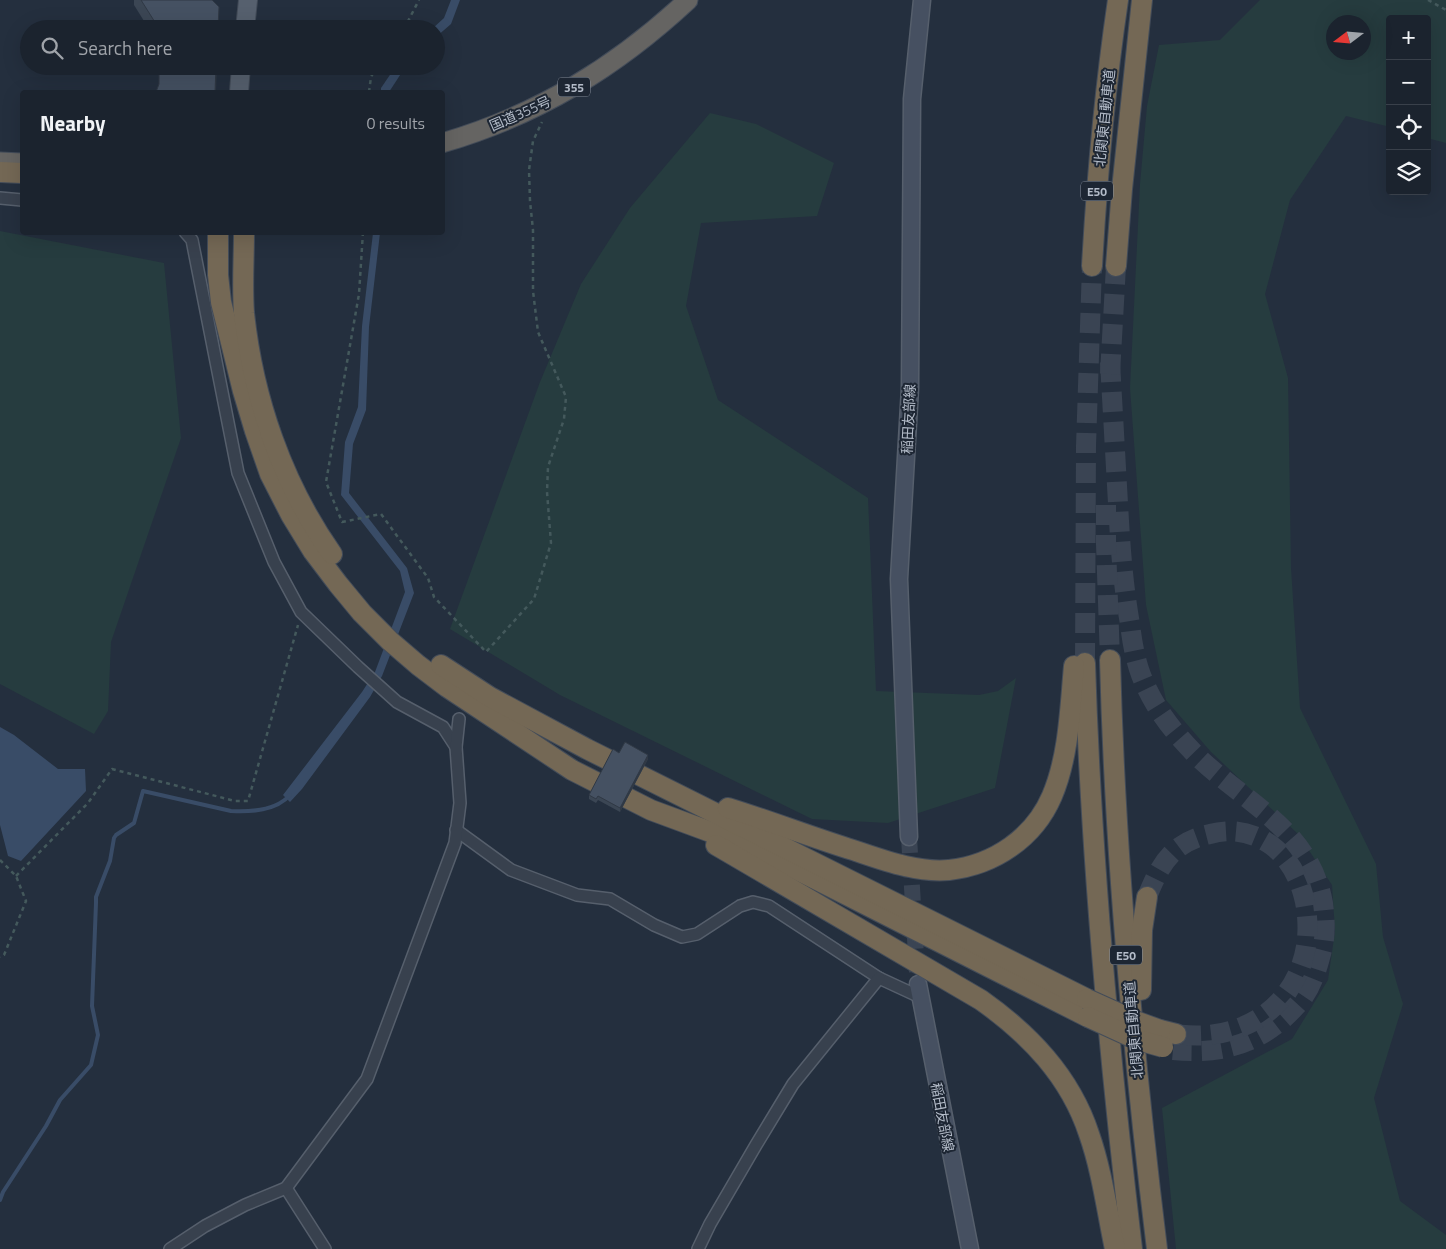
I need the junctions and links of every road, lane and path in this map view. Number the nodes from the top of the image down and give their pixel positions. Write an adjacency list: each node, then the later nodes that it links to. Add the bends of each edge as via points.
1 (248, 0): 9 (main road)
2 (419, 0): 10 (path)
3 (688, 0): 15 (highway, 国道355号 / 355, via 617,60)
4 (922, 0): 38 (main road, 稲田友部線, via 912,98 910,388 899,579)
5 (1118, 0): 28 (highway, 北関東自動車道 / E50, via 1104,116)
6 (1142, 0): 29 (highway, 北関東自動車道 / E50)
7 (1428, 0): 8 (path)
8 (1446, 10)
9 (246, 20)
10 (409, 20)
11 (240, 75): 13 (main road)
12 (372, 75): 14 (path)
13 (239, 90)
14 (369, 90)
15 (542, 104): 16 (highway, 国道355号 / 355); 27 (path, via 544,116 533,141 529,170 533,291 538,332 566,396 564,419 548,467 551,543 534,599 486,652 434,597 428,578 381,514 342,522 326,482 358,294)
16 (445, 142)
17 (0, 162): 18 (highway)
18 (20, 162)
19 (0, 172): 20 (highway)
20 (20, 173)
21 (0, 198): 22 (street)
22 (20, 200)
23 (188, 235): 31 (street, via 192,240 238,473 274,562)
24 (218, 235): 30 (highway, via 220,302)
25 (230, 235): 30 (highway, via 230,314)
26 (244, 235): 35 (highway, via 244,310 257,387 268,427 283,468 302,505 347,574 398,630 453,675)
27 (362, 235)
28 (1092, 266)
29 (1116, 266)
30 (234, 352): 36 (highway, via 255,431 274,482 313,551 362,613 418,665 456,693 572,770)
31 (301, 612): 34 (street, via 397,702 443,727); 40 (path, via 248,801 235,801 112,769 88,802)
32 (1110, 660): 47 (highway, 北関東自動車道 / E50, via 1119,865)
33 (459, 719): 34 (street)
34 (456, 747): 37 (street, via 460,803)
35 (661, 787): 45 (highway, via 762,835); 54 (highway, 北関東自動車道 / E50, via 885,861 948,870 973,865 999,855 1020,840 1038,822 1052,796 1063,758 1079,664 1111,1064)
36 (651, 810): 45 (highway, via 754,848); 53 (highway, via 748,862 945,977 997,1011 1026,1036 1063,1079 1089,1133)
37 (456, 830): 43 (street, via 512,870 578,895 610,898 654,925 682,937 697,934 740,906 753,902 769,906); 48 (street, via 455,843 367,1079)
38 (909, 837)
39 (0, 860): 40 (path)
40 (16, 876): 42 (path, via 26,901)
41 (1147, 897): 47 (highway, via 1141,967)
42 (0, 958)
43 (878, 978): 44 (street); 51 (street, via 793,1084)
44 (919, 991): 52 (main road, 稲田友部線)
45 (1088, 1008): 46 (highway, bridge, via 1138,1040)
46 (1168, 1040)
47 (1146, 1163): 55 (highway, 北関東自動車道 / E50)
48 (286, 1188): 49 (street, via 245,1205); 50 (street)
49 (170, 1249)
50 (325, 1249)
51 (698, 1249)
52 (970, 1249)
53 (1115, 1249)
54 (1132, 1249)
55 (1156, 1249)

